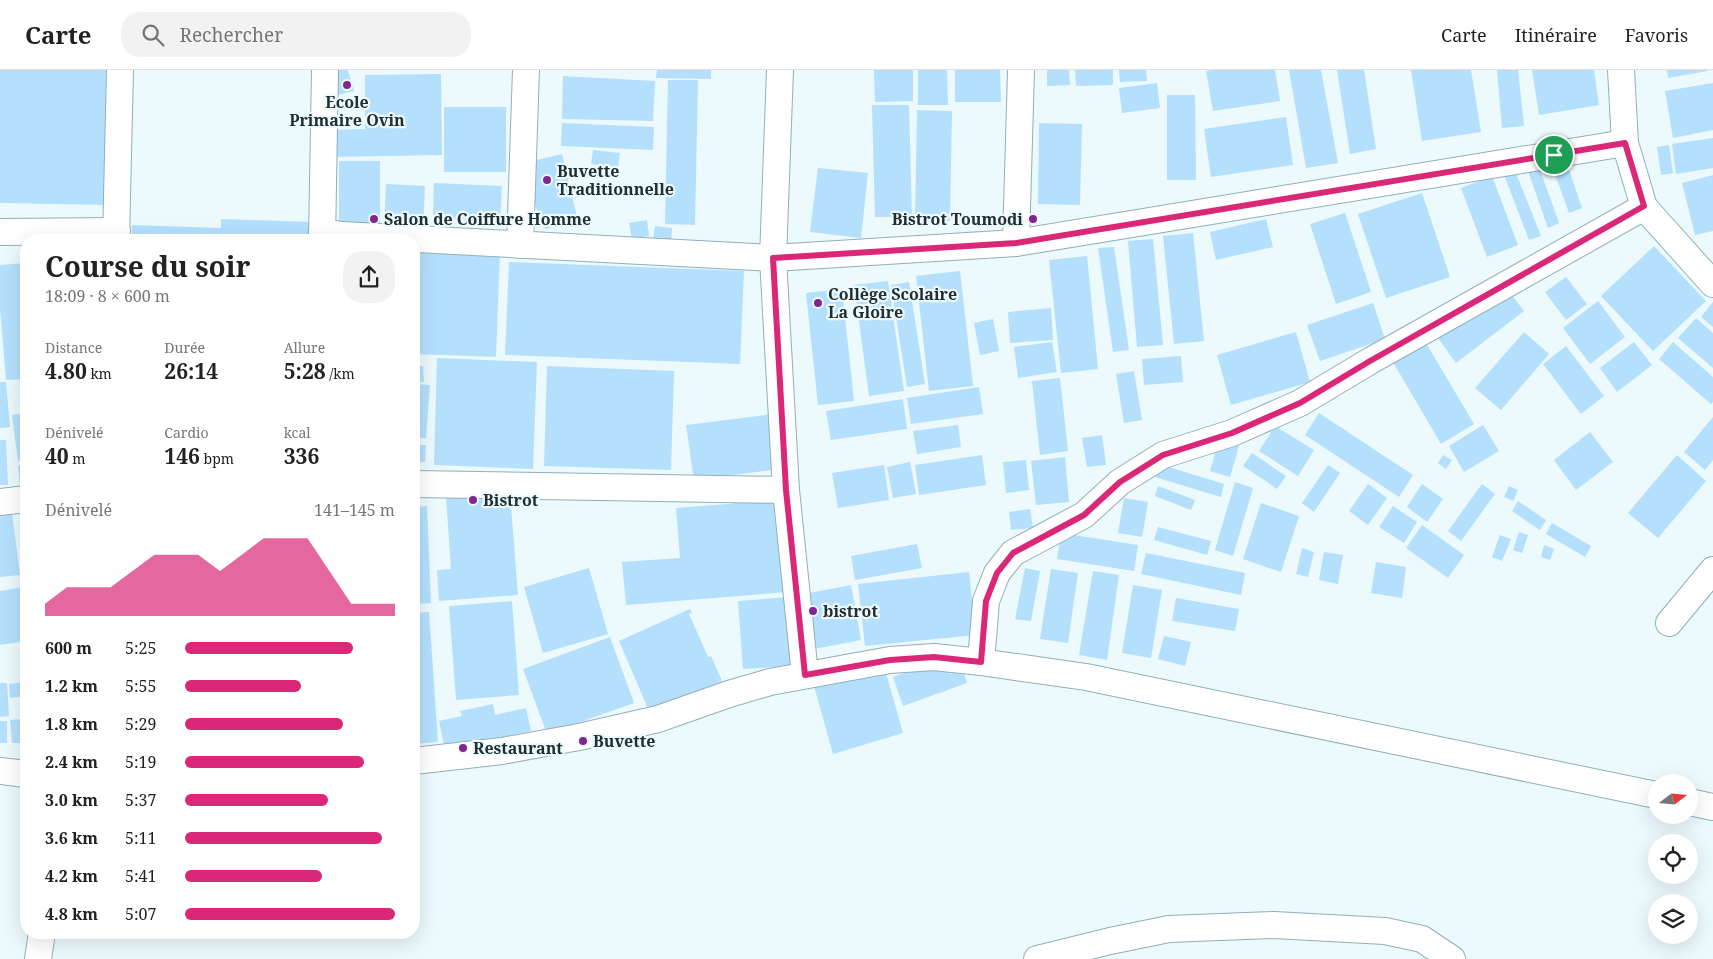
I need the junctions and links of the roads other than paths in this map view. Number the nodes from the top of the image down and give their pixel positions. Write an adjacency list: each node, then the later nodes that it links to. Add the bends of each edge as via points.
1 (120, 70): 11 (street)
2 (325, 70): 12 (street)
3 (526, 70): 15 (street)
4 (780, 70): 16 (street)
5 (1021, 70): 14 (street)
6 (1621, 70): 7 (street)
7 (1625, 143): 8 (street); 14 (street)
8 (1644, 206): 17 (street); 24 (street, via 1300,403 1232,433 1163,455 1120,482 1084,515 1013,553 997,573 986,601)
9 (0, 232): 10 (street)
10 (78, 234)
11 (117, 234)
12 (322, 234)
13 (420, 239): 15 (street)
14 (1016, 243): 16 (street)
15 (520, 245): 16 (street)
16 (773, 258): 19 (street)
17 (1713, 284)
18 (420, 484): 19 (street)
19 (786, 490): 25 (street)
20 (20, 500): 21 (street)
21 (0, 502)
22 (1713, 570): 23 (street)
23 (1669, 623)
24 (981, 662): 25 (street, via 934,657 890,660); 29 (street, via 1086,677)
25 (805, 675): 26 (street, via 729,694 658,719 578,737 502,751)
26 (420, 760)
27 (0, 771): 28 (street)
28 (20, 773)
29 (1648, 793)
30 (1698, 804): 31 (street)
31 (1713, 807)
32 (41, 939): 34 (street)
33 (1112, 950): 35 (street); 36 (street, via 1169,928 1274,925 1386,931 1422,938)
34 (38, 959)
35 (1037, 959)
36 (1452, 959)

